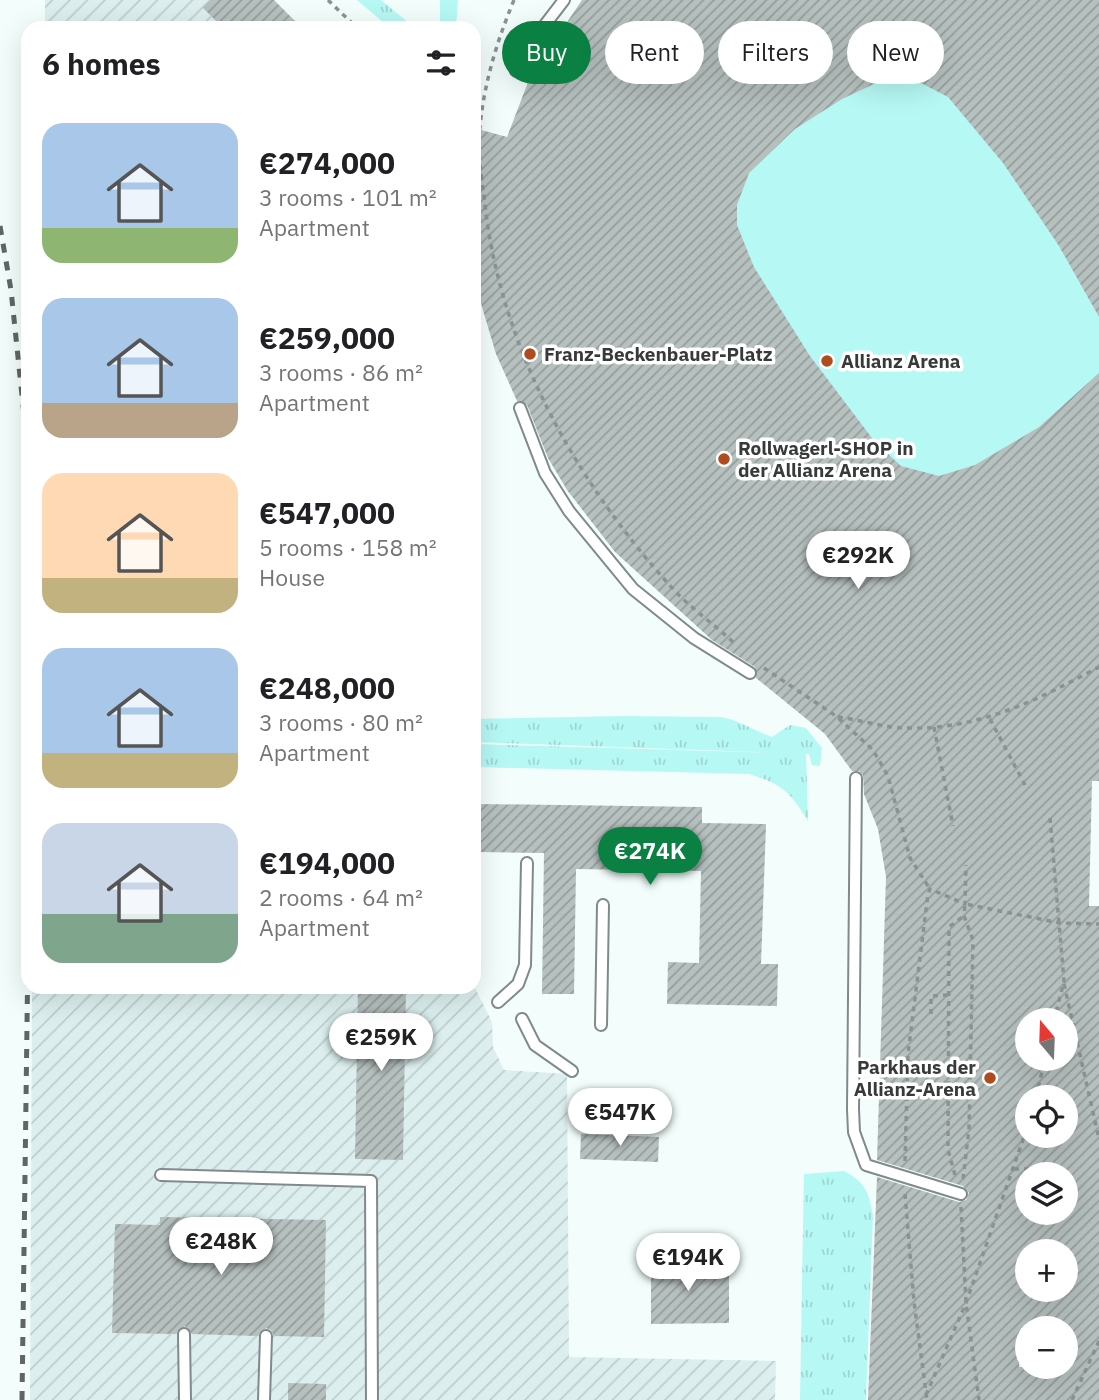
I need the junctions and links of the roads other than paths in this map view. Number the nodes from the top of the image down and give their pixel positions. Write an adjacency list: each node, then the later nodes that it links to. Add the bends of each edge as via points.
1 (564, 0): 2 (lane)
2 (547, 21)
3 (520, 408): 4 (lane, via 545,473 569,511 633,589 694,638)
4 (750, 673)
5 (856, 778): 13 (lane, via 854,1132 866,1164)
6 (527, 863): 8 (lane, via 525,965 517,984)
7 (603, 905): 10 (lane)
8 (498, 1002)
9 (522, 1019): 11 (lane, via 535,1045)
10 (601, 1025)
11 (572, 1071)
12 (161, 1175): 18 (lane, via 371,1181)
13 (961, 1195)
14 (184, 1334): 16 (lane)
15 (265, 1336): 17 (lane)
16 (185, 1400)
17 (264, 1400)
18 (372, 1400)

